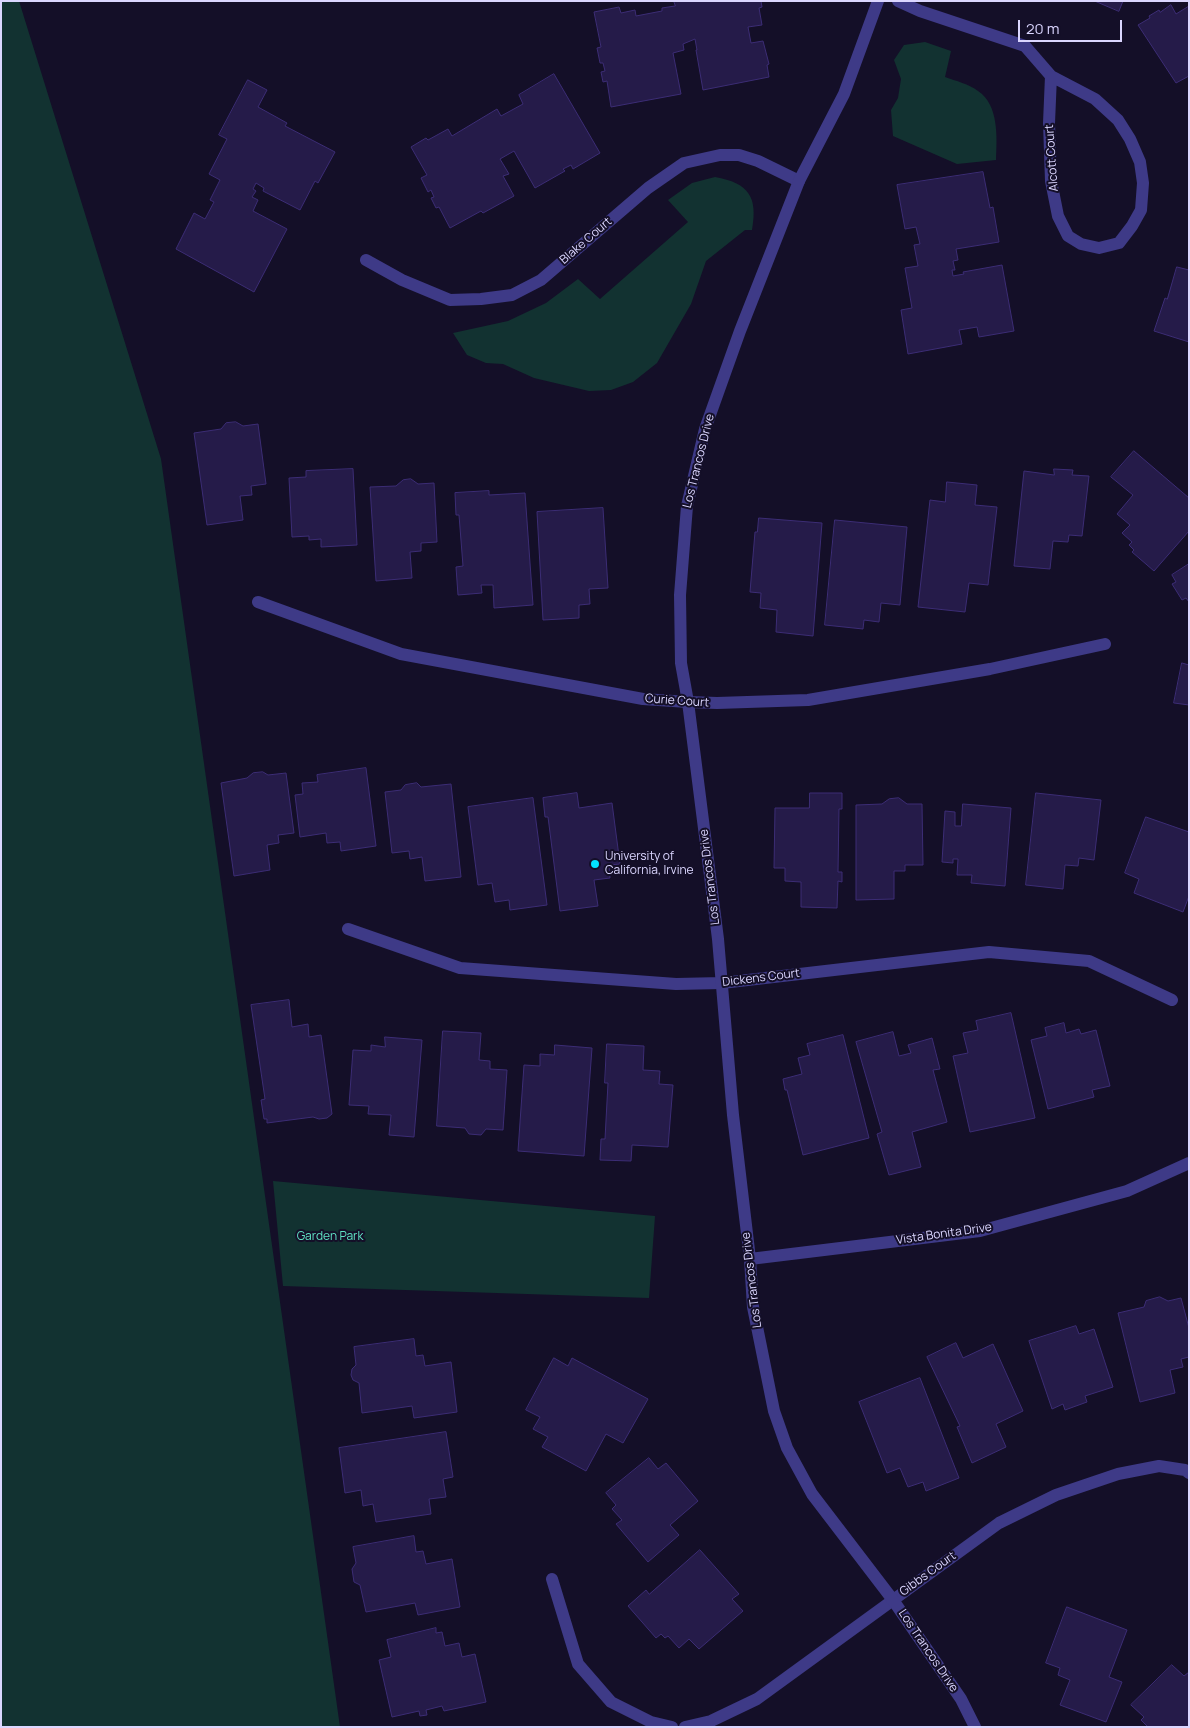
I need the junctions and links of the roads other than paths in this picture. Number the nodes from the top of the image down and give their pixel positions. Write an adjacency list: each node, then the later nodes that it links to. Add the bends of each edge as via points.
1 (878, 1): 4 (street, Los Trancos Drive, via 844,94)
2 (898, 1): 3 (street, Alcott Court, via 1026,46)
3 (1051, 76): 3 (street, Alcott Court, via 1095,99 1118,120 1140,162 1143,183 1141,210 1119,243 1100,248 1081,244 1068,236 1058,216 1051,181)
4 (798, 181): 5 (street, Blake Court, via 758,160 739,155 720,155 684,163 648,188 541,280 512,295 450,300 402,280); 8 (street, Los Trancos Drive, via 705,429 687,506 680,595 681,663)
5 (366, 260)
6 (258, 602): 8 (street, Curie Court, via 401,654 643,699)
7 (1105, 644): 8 (street, Curie Court, via 990,669 808,700)
8 (688, 702): 10 (street, Los Trancos Drive)
9 (348, 929): 10 (street, Dickens Court, via 460,968 676,984)
10 (722, 983): 11 (street, Dickens Court, via 989,952 1089,961); 13 (street, Los Trancos Drive)
11 (1172, 1000)
12 (1189, 1163): 13 (street, Vista Bonita Drive, via 1127,1191 980,1231)
13 (750, 1259): 16 (street, Los Trancos Drive, via 755,1316 774,1411 787,1448 812,1494)
14 (1189, 1473): 16 (street, Gibbs Court, via 1159,1466 1118,1474 1056,1496 999,1523)
15 (552, 1579): 17 (street, via 578,1664 610,1702 651,1722)
16 (893, 1600): 18 (street, Gibbs Court, via 757,1699 711,1721); 19 (street, Los Trancos Drive, via 961,1699)
17 (672, 1727)
18 (685, 1727)
19 (975, 1727)

